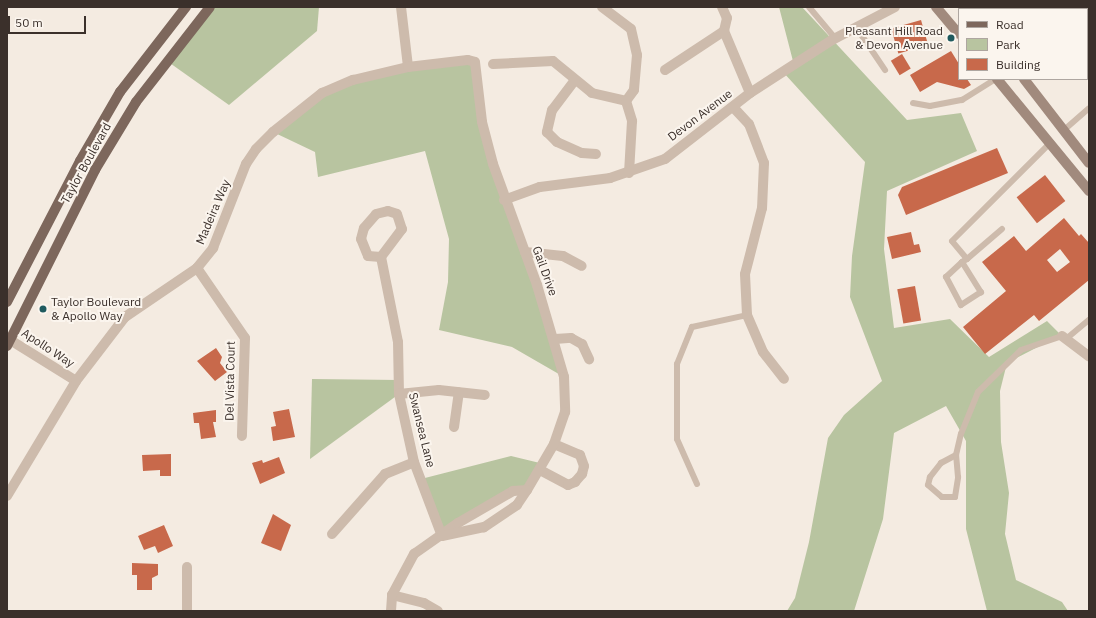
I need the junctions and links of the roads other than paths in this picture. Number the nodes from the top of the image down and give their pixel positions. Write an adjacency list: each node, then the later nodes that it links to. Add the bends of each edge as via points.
1 (186, 7): 40 (main road, Taylor Boulevard, via 120,92 80,161)
2 (210, 7): 45 (main road, Taylor Boulevard, via 136,102 95,170)
3 (401, 7): 15 (street)
4 (602, 7): 23 (street, via 630,29 637,55 634,90)
5 (722, 7): 10 (street, via 727,18)
6 (809, 7): 12 (lane)
7 (936, 7): 11 (main road)
8 (890, 8): 9 (street, Devon Avenue)
9 (856, 27): 12 (street, Devon Avenue); 17 (lane)
10 (724, 31): 16 (street); 22 (street)
11 (958, 33)
12 (835, 38): 22 (street, Devon Avenue)
13 (468, 60): 15 (street, Madeira Way); 33 (street, Gail Drive, via 475,62 482,122)
14 (493, 64): 18 (street, via 553,61)
15 (408, 67): 39 (street, Madeira Way, via 353,80 322,93 268,138 246,164 213,248)
16 (664, 70)
17 (885, 70)
18 (575, 80): 23 (street, via 592,93); 29 (street, via 552,110 547,132 557,142 576,150)
19 (995, 80): 24 (lane, via 962,100 930,106)
20 (998, 80): 28 (main road)
21 (1025, 80): 27 (main road)
22 (750, 94): 25 (street, Devon Avenue)
23 (626, 101): 31 (street, via 632,121)
24 (913, 103)
25 (733, 108): 31 (street, Devon Avenue, via 665,159); 41 (street, via 749,124 764,163 762,208 745,274)
26 (1089, 108): 27 (lane)
27 (1064, 130): 30 (main road)
28 (1051, 142): 32 (main road); 37 (lane, via 952,241)
29 (596, 154)
30 (1089, 163)
31 (629, 173): 33 (street, Devon Avenue, via 540,187)
32 (1089, 191)
33 (504, 200): 35 (street, Gail Drive)
34 (1002, 229): 37 (lane)
35 (525, 252): 38 (street, via 563,256); 44 (street, Gail Drive)
36 (381, 256): 36 (street, via 368,256 362,239 364,228 376,214 388,211 397,214 402,229); 51 (street, Swansea Lane, via 398,342)
37 (964, 261): 37 (lane, via 981,292 961,305 946,277)
38 (582, 266)
39 (197, 268): 49 (street, Madeira Way, via 125,317); 54 (street, Del Vista Court, via 245,338)
40 (7, 302)
41 (747, 315): 48 (street, via 762,352); 59 (lane, via 692,326 677,364 678,439)
42 (1089, 320): 43 (lane)
43 (1064, 338): 46 (street); 56 (lane, via 1021,350 978,392 961,434)
44 (555, 339): 47 (street, via 571,338 582,344); 55 (street, Gail Drive, via 564,377 566,412)
45 (8, 341): 49 (street, Apollo Way)
46 (1089, 356)
47 (589, 359)
48 (784, 379)
49 (76, 381): 61 (street, Madeira Way)
50 (459, 392): 51 (street, via 439,390); 52 (street); 53 (street)
51 (399, 394): 57 (street, Swansea Lane)
52 (485, 395)
53 (454, 427)
54 (242, 436)
55 (554, 444): 58 (street, Gail Drive); 58 (street, via 580,455 582,474 568,485)
56 (956, 455): 56 (lane, via 958,477 955,497 942,497 928,485 930,477 941,463)
57 (414, 462): 62 (street, via 385,474); 63 (street, Swansea Lane)
58 (540, 470): 60 (street, Gail Drive)
59 (696, 484)
60 (527, 490): 63 (street, Gail Drive, via 513,491 458,523); 63 (street, Gail Drive, via 517,505 484,527)
61 (7, 496)
62 (332, 534)
63 (442, 536): 65 (street, Gail Drive, via 414,554)
64 (187, 567): 66 (street)
65 (392, 595): 67 (street, Gail Drive); 68 (street, via 424,603)
66 (187, 611)
67 (391, 611)
68 (438, 611)

